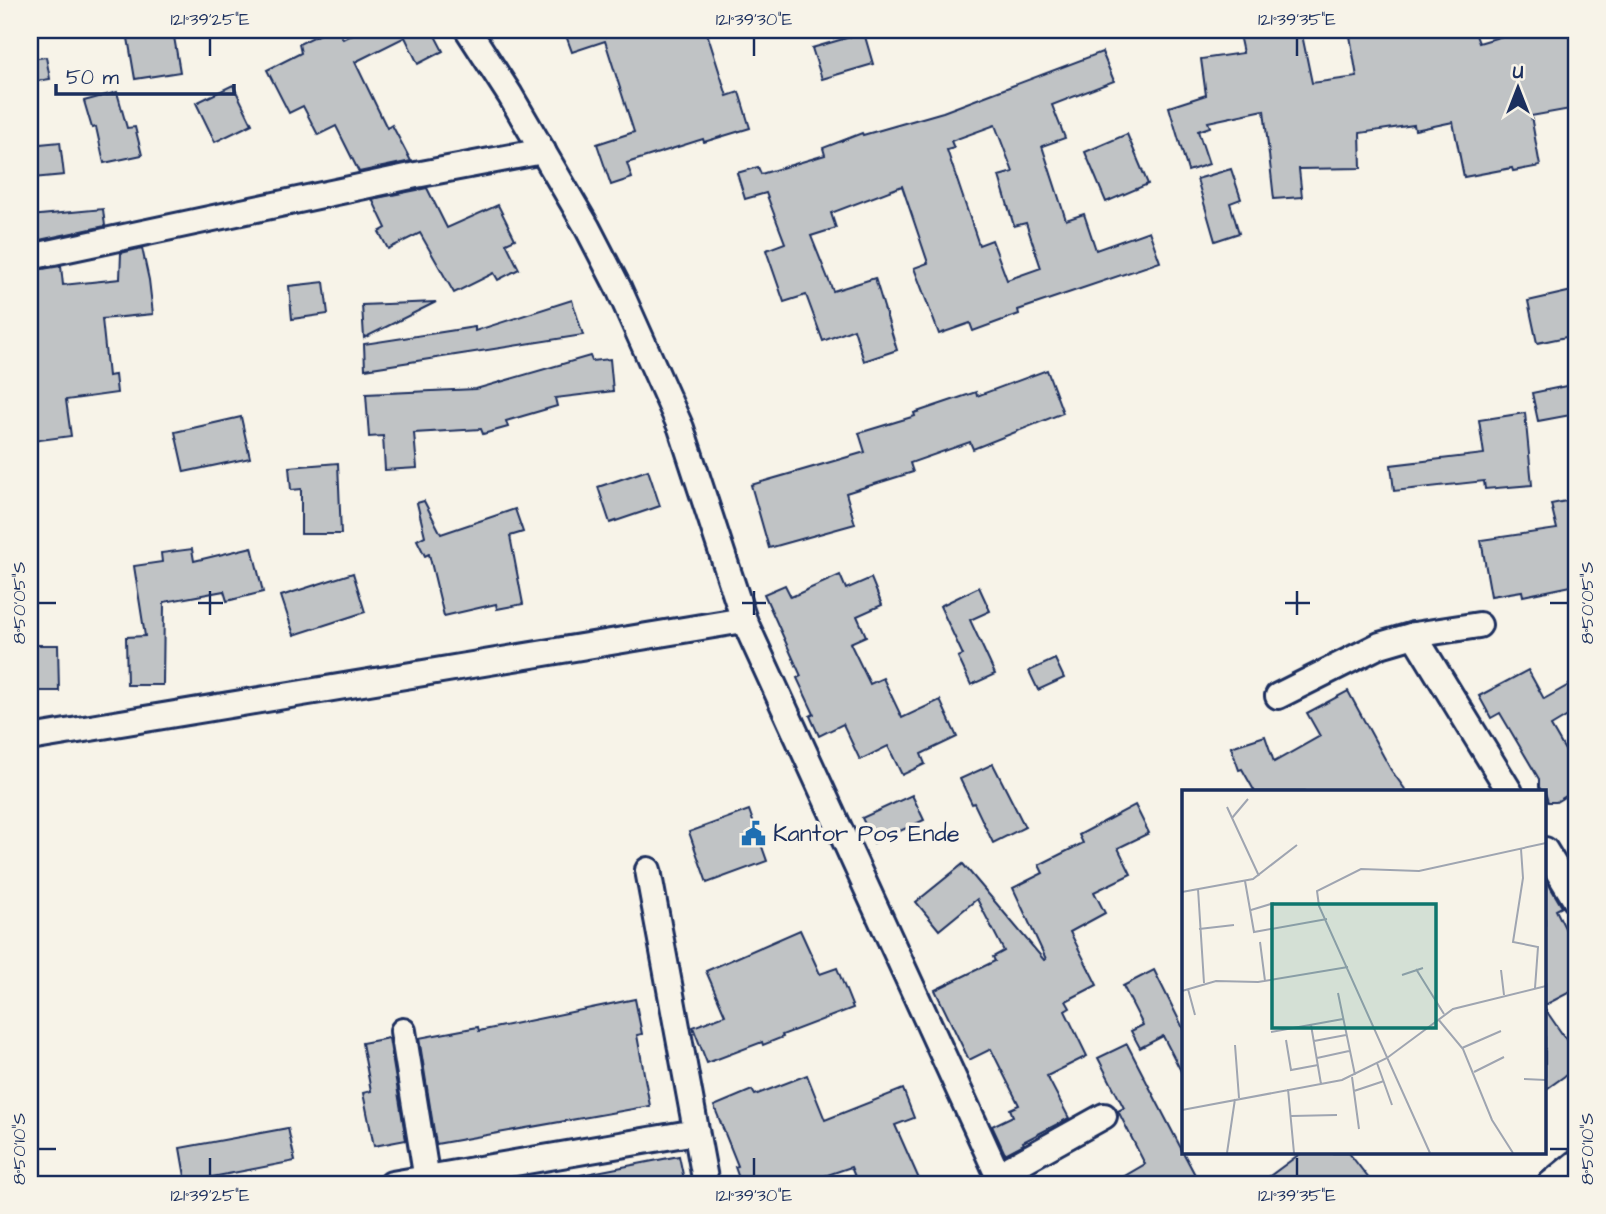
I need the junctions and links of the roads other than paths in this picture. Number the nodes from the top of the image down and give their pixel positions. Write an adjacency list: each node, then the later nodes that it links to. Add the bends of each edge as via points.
1 (468, 30): 2 (street)
2 (543, 151): 3 (street); 4 (street, via 620,289 681,428)
3 (30, 257)
4 (744, 620): 8 (street); 18 (street)
5 (1479, 625): 6 (street)
6 (1414, 635): 7 (street, via 1380,645); 9 (street)
7 (1278, 696)
8 (30, 738)
9 (1509, 790)
10 (1546, 852): 12 (street)
11 (648, 870): 15 (street)
12 (1576, 901)
13 (403, 1031): 17 (street)
14 (1104, 1116): 18 (street)
15 (696, 1132): 17 (street); 20 (street)
16 (1576, 1163): 21 (street)
17 (427, 1180): 19 (street)
18 (1000, 1180)
19 (392, 1184)
20 (706, 1184)
21 (1550, 1184)

